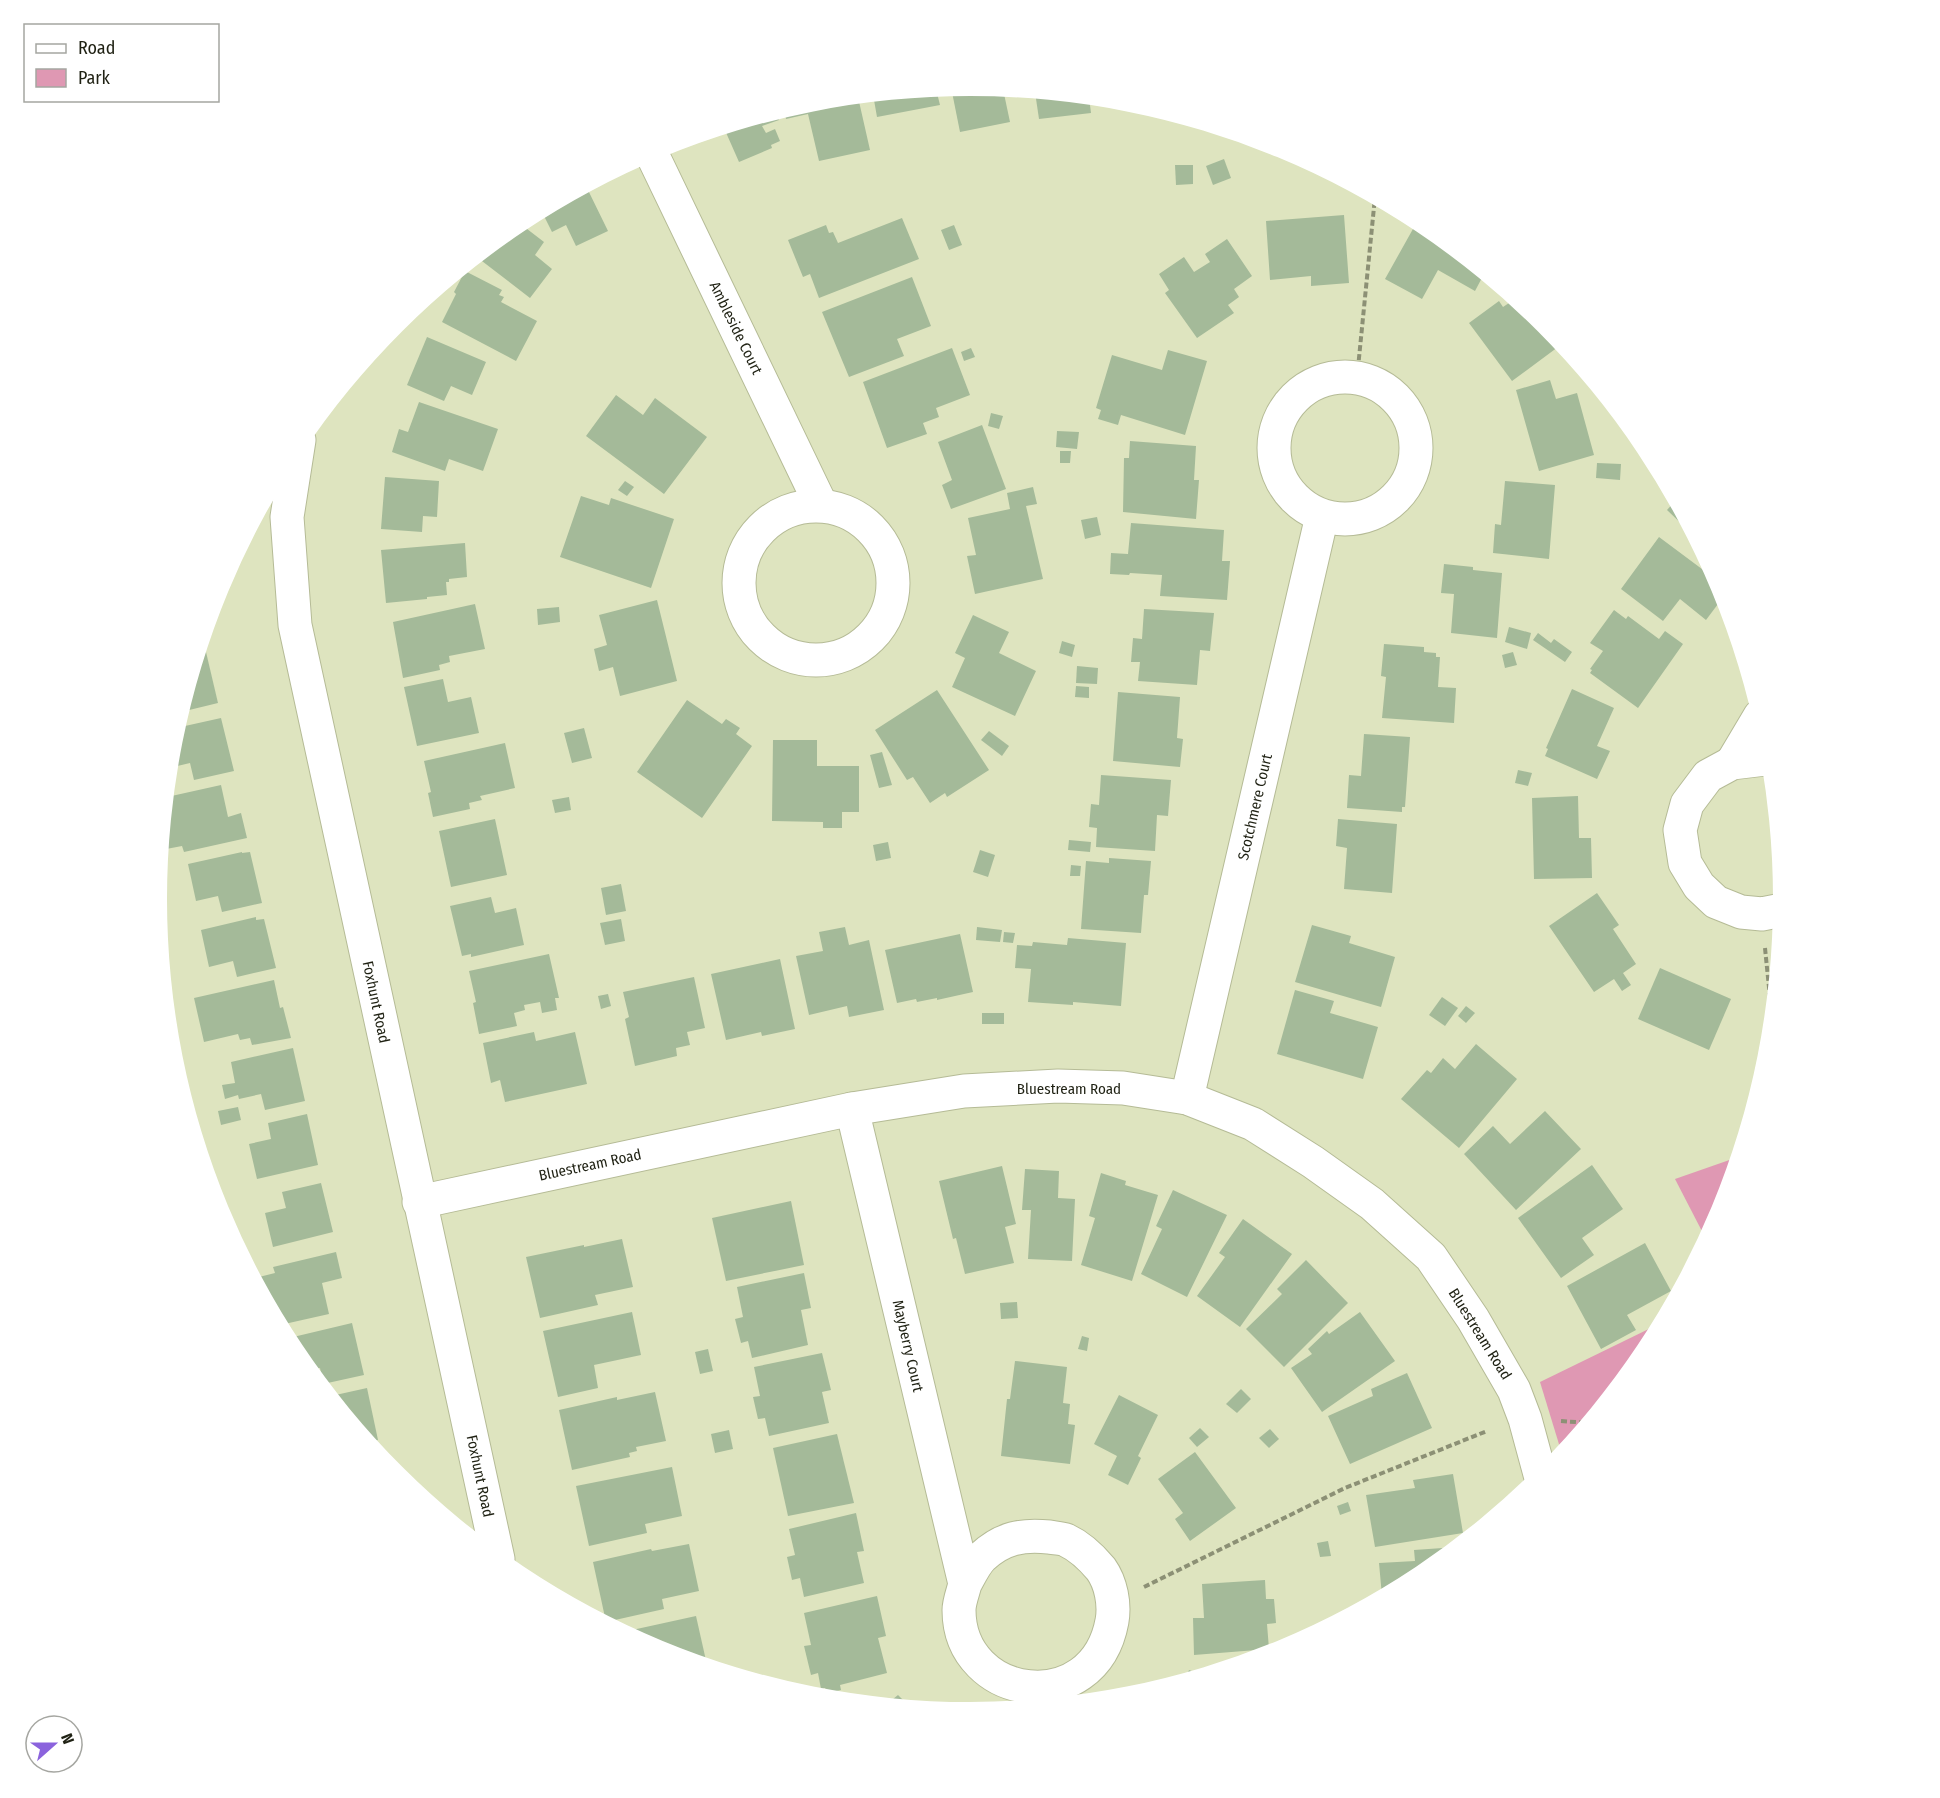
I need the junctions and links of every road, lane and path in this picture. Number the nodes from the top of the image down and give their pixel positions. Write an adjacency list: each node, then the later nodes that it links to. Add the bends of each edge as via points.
1 (655, 161): 5 (street, Ambleside Court)
2 (1374, 205): 3 (path)
3 (1357, 378): 6 (street, via 1343,376 1319,381 1293,397 1279,418 1273,442 1274,462 1284,486 1301,504); 6 (street, via 1392,393 1407,410 1416,434 1413,469 1397,498 1371,515 1346,519)
4 (295, 464): 13 (street, Foxhunt Road, via 287,517 295,625)
5 (821, 505): 5 (street, via 779,514 748,544 739,570 740,604 752,628 771,648 811,661 852,653 873,636 889,611 893,584 885,549 870,527 847,512)
6 (1322, 516): 11 (street, Scotchmere Court)
7 (1754, 726): 9 (street)
8 (1761, 760): 9 (street)
9 (1732, 763): 10 (street, via 1708,776 1688,804 1680,831 1685,863 1698,886 1716,902 1741,912)
10 (1772, 912)
11 (1187, 1098): 12 (street, Bluestream Road, via 1123,1088 1058,1086 964,1091); 15 (street, Bluestream Road, via 1253,1124 1313,1162 1372,1204 1431,1257 1514,1390)
12 (852, 1109): 13 (street, Bluestream Road); 17 (street, Mayberry Court)
13 (419, 1202): 16 (street, Foxhunt Road)
14 (1487, 1431): 18 (path, via 1345,1488 1127,1595)
15 (1538, 1467)
16 (495, 1546)
17 (965, 1584): 18 (street, Mayberry Court, via 981,1558 1003,1542 1028,1534 1065,1540 1088,1554 1103,1573); 18 (street, Mayberry Court, via 959,1610 972,1652 990,1672 1026,1687 1044,1688 1070,1681 1091,1666 1109,1638)
18 (1113, 1598)

